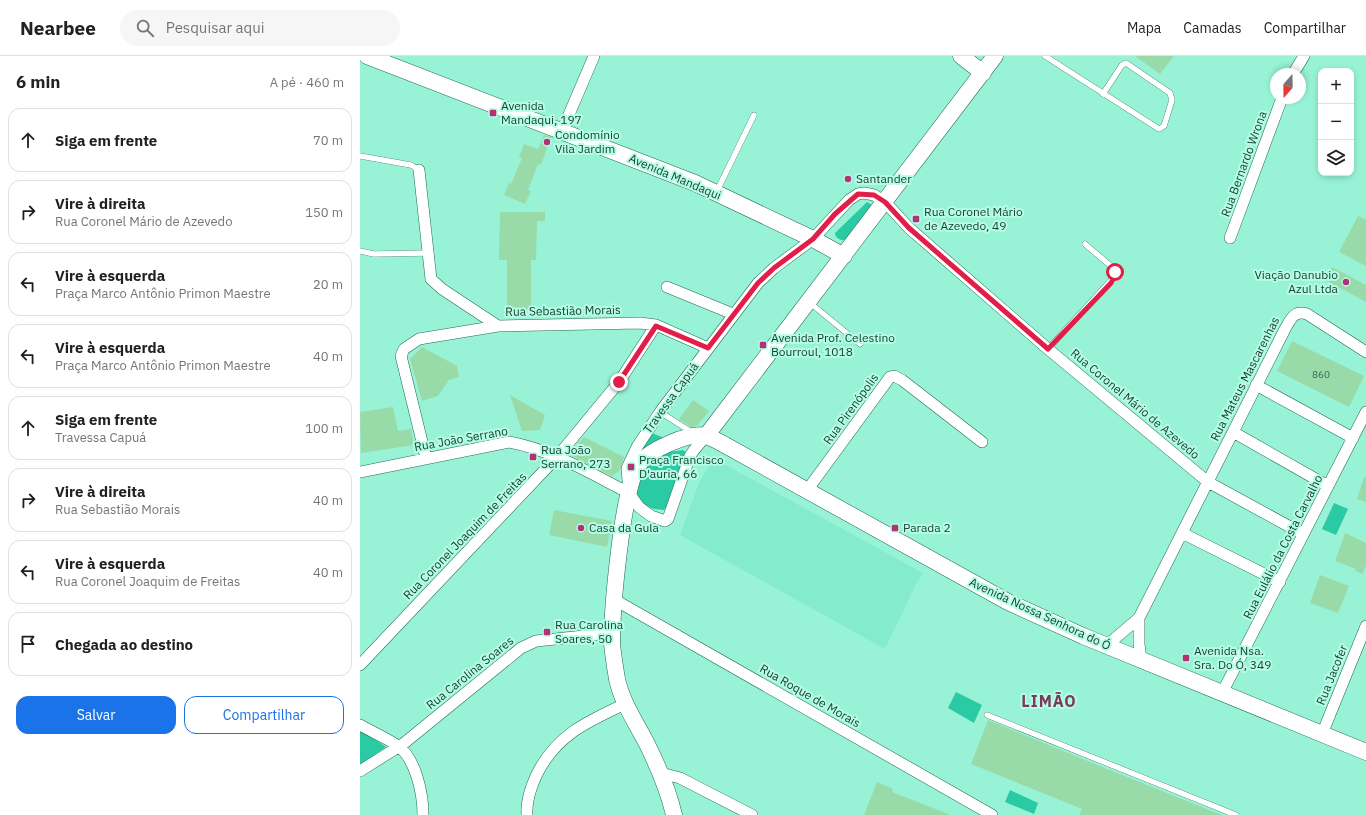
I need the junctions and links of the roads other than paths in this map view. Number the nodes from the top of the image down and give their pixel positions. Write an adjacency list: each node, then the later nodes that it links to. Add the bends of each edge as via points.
1 (594, 56): 12 (street)
2 (961, 56): 8 (main road)
3 (995, 56): 8 (main road)
4 (1046, 56): 9 (lane)
5 (1304, 56): 7 (street)
6 (375, 57): 12 (main road, Avenida Mandaqui)
7 (1297, 68)
8 (983, 73): 16 (main road)
9 (1103, 94): 9 (lane, via 1122,65 1126,63 1170,93 1172,100 1164,126 1159,129)
10 (1280, 104): 17 (street, Rua Bernardo Wrona)
11 (754, 115): 15 (lane)
12 (562, 131): 15 (main road, Avenida Mandaqui)
13 (360, 156): 14 (lane, Rua Sebastião Morais, via 411,165)
14 (419, 170): 21 (street, Rua Sebastião Morais)
15 (716, 193): 18 (main road, Avenida Mandaqui)
16 (885, 202): 18 (street, Travessa Capuá, via 874,195 858,194 835,214); 22 (main road); 30 (street, Rua Coronel Mário de Azevedo, via 909,228)
17 (1230, 238)
18 (813, 239): 22 (main road, Avenida Mandaqui); 25 (street, Travessa Capuá, via 774,268)
19 (1085, 244): 30 (lane, via 1112,267 1114,277)
20 (360, 251): 21 (lane, via 374,254)
21 (427, 252): 26 (street, Rua Sebastião Morais, via 430,279)
22 (844, 256): 24 (main road)
23 (667, 287): 25 (street)
24 (809, 302): 28 (lane); 36 (main road)
25 (733, 314): 29 (street, Travessa Capuá)
26 (498, 326): 27 (street, Rua Sebastião Morais, via 640,323); 40 (street, via 419,339 402,352)
27 (656, 326): 29 (street, Rua Sebastião Morais); 39 (street, Rua Coronel Joaquim de Freitas, via 619,382)
28 (860, 344)
29 (708, 348): 33 (street, Travessa Capuá)
30 (1048, 349): 42 (street, Rua Coronel Mário de Azevedo)
31 (1366, 352): 32 (street, Rua Mateus Mascarenhas, via 1300,312 1291,318)
32 (1256, 386): 35 (street, Rua Mateus Mascarenhas); 37 (street)
33 (660, 412): 36 (lane); 45 (street, Travessa Capuá, via 630,460 626,478)
34 (1366, 412): 37 (street, Rua Eulálio da Costa Carvalho)
35 (1233, 432): 42 (street, Rua Mateus Mascarenhas); 43 (street)
36 (702, 436): 44 (main road, Avenida Nossa Senhora do Ó); 45 (main road, Travessa Capuá, via 659,447 651,452 633,474); 45 (street, via 690,456 666,520 652,516 639,507)
37 (1353, 438): 43 (street, Rua Eulálio da Costa Carvalho)
38 (982, 442): 44 (street, Rua Pirenópolis, via 902,380 890,377)
39 (558, 457): 40 (street, Rua João Serrano, via 531,446 509,442); 45 (street, Rua João Serrano); 55 (street, Rua Coronel Joaquim de Freitas)
40 (426, 458): 41 (street, Rua João Serrano)
41 (360, 472)
42 (1208, 482): 46 (street, Rua Mateus Mascarenhas); 47 (street, Rua Coronel Mário de Azevedo)
43 (1328, 486): 47 (street, Rua Eulálio da Costa Carvalho)
44 (808, 489): 53 (main road, Avenida Nossa Senhora do Ó, via 1001,598)
45 (629, 493): 49 (main road)
46 (1182, 533): 48 (street); 50 (street, Rua Mateus Mascarenhas)
47 (1303, 534): 48 (street, Rua Eulálio da Costa Carvalho)
48 (1280, 582): 56 (street, Rua Eulálio da Costa Carvalho)
49 (615, 600): 52 (main road); 69 (street, Rua Roque de Morais)
50 (1139, 618): 53 (street, Rua Mateus Mascarenhas); 54 (street, Rua Mateus Mascarenhas)
51 (1366, 626): 60 (street, Rua Jacofer)
52 (613, 633): 57 (main road, via 617,680); 61 (street, Rua Carolina Soares, via 536,640 521,648)
53 (1106, 646): 54 (main road, Avenida Nossa Senhora do Ó)
54 (1141, 660): 56 (main road, Avenida Nossa Senhora do Ó)
55 (360, 664)
56 (1222, 693): 60 (main road, Avenida Nossa Senhora do Ó)
57 (625, 704): 64 (main road); 66 (street, via 577,728 558,744 543,762 532,785)
58 (987, 715): 70 (lane)
59 (360, 725): 61 (street)
60 (1322, 734): 62 (main road, Avenida Nossa Senhora do Ó)
61 (399, 747): 63 (street, Rua Carolina Soares); 65 (street, via 417,774)
62 (1366, 752)
63 (360, 771)
64 (662, 773): 67 (main road); 68 (street, via 680,778)
65 (423, 815)
66 (527, 815)
67 (674, 815)
68 (752, 815)
69 (992, 815)
70 (1236, 815)

